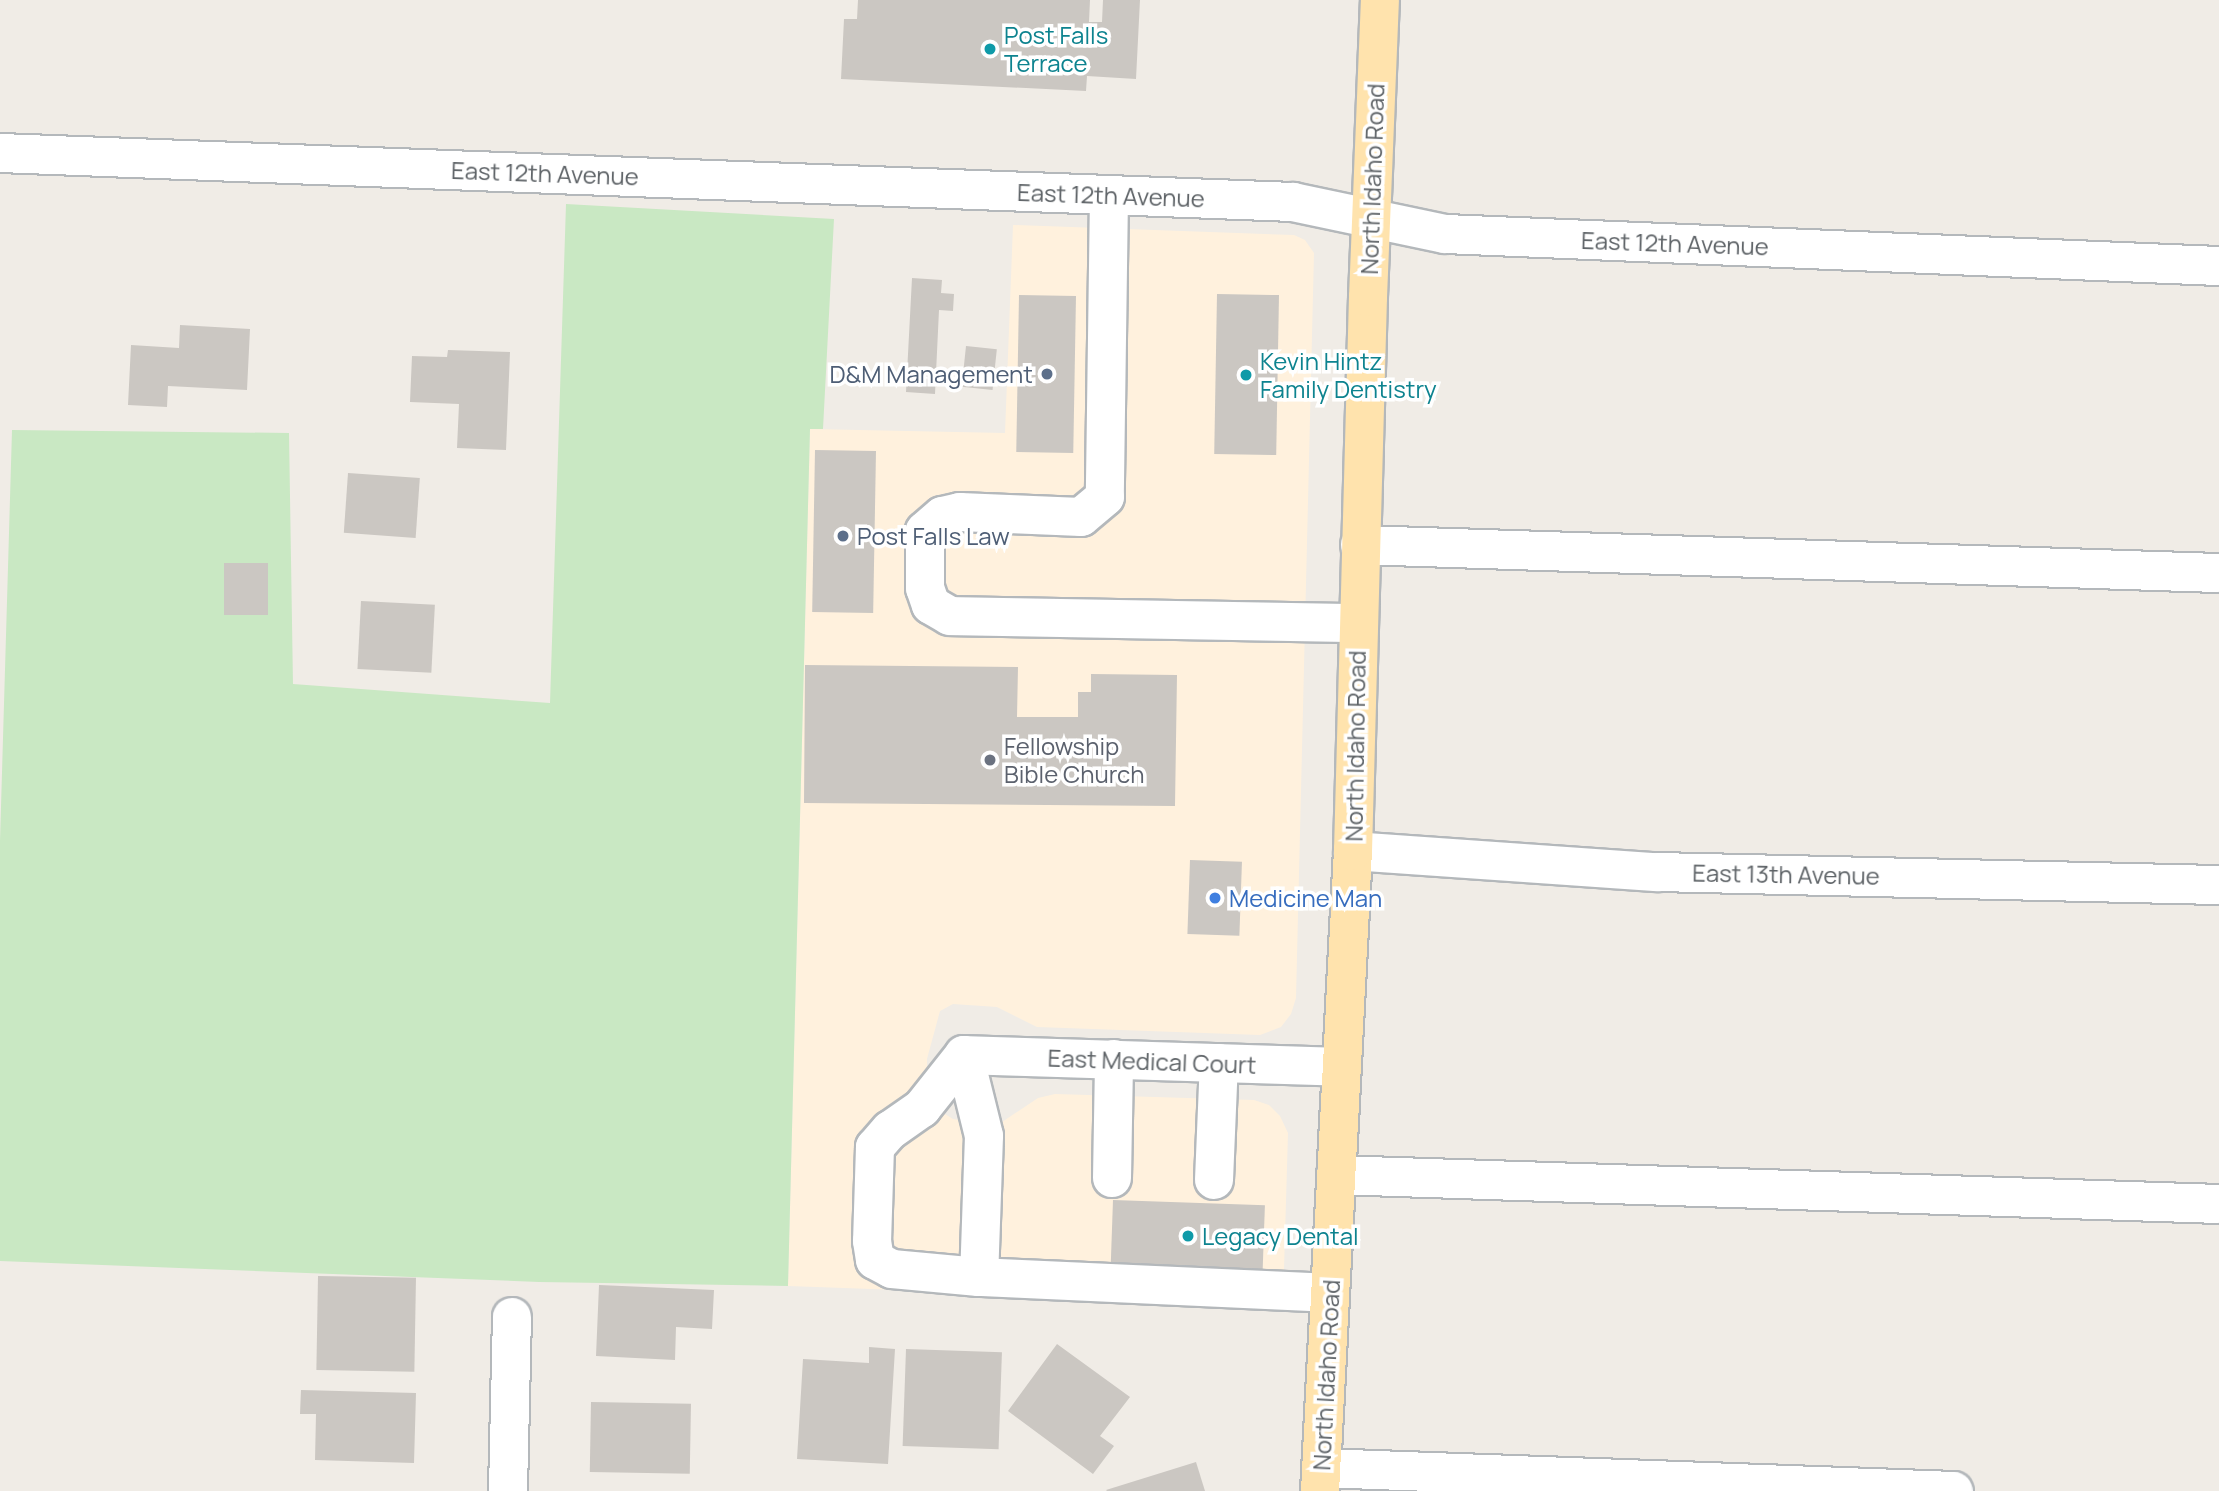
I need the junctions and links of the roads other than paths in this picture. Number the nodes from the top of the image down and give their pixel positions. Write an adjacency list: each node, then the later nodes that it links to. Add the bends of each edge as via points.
1 (1380, 0): 4 (main road, North Idaho Road)
2 (0, 153): 3 (street, East 12th Avenue)
3 (1109, 195): 4 (street, East 12th Avenue, via 1293,202); 8 (street, via 1105,497 1081,517 960,512 942,516 925,531 925,588 931,606 950,617)
4 (1371, 218): 5 (street, East 12th Avenue, via 1445,234); 6 (main road, North Idaho Road)
5 (2219, 265)
6 (1360, 545): 7 (street); 8 (main road, North Idaho Road)
7 (2219, 573)
8 (1358, 623): 9 (main road, North Idaho Road)
9 (1353, 852): 10 (street, East 13th Avenue, via 1657,872); 14 (main road, North Idaho Road)
10 (2219, 885)
11 (964, 1055): 12 (street, East Medical Court); 19 (street, via 984,1136); 19 (street, via 922,1108 890,1130 875,1147 872,1241 875,1260 892,1269)
12 (1114, 1059): 13 (street, East Medical Court); 16 (street)
13 (1219, 1063): 14 (street, East Medical Court); 17 (street)
14 (1339, 1067): 15 (main road, North Idaho Road)
15 (1336, 1175): 18 (street); 20 (main road, North Idaho Road)
16 (1112, 1178)
17 (1214, 1181)
18 (2219, 1204)
19 (979, 1277): 20 (street)
20 (1330, 1293): 22 (main road, North Idaho Road)
21 (512, 1317): 23 (street)
22 (1321, 1479): 24 (street)
23 (508, 1491)
24 (1954, 1491)

